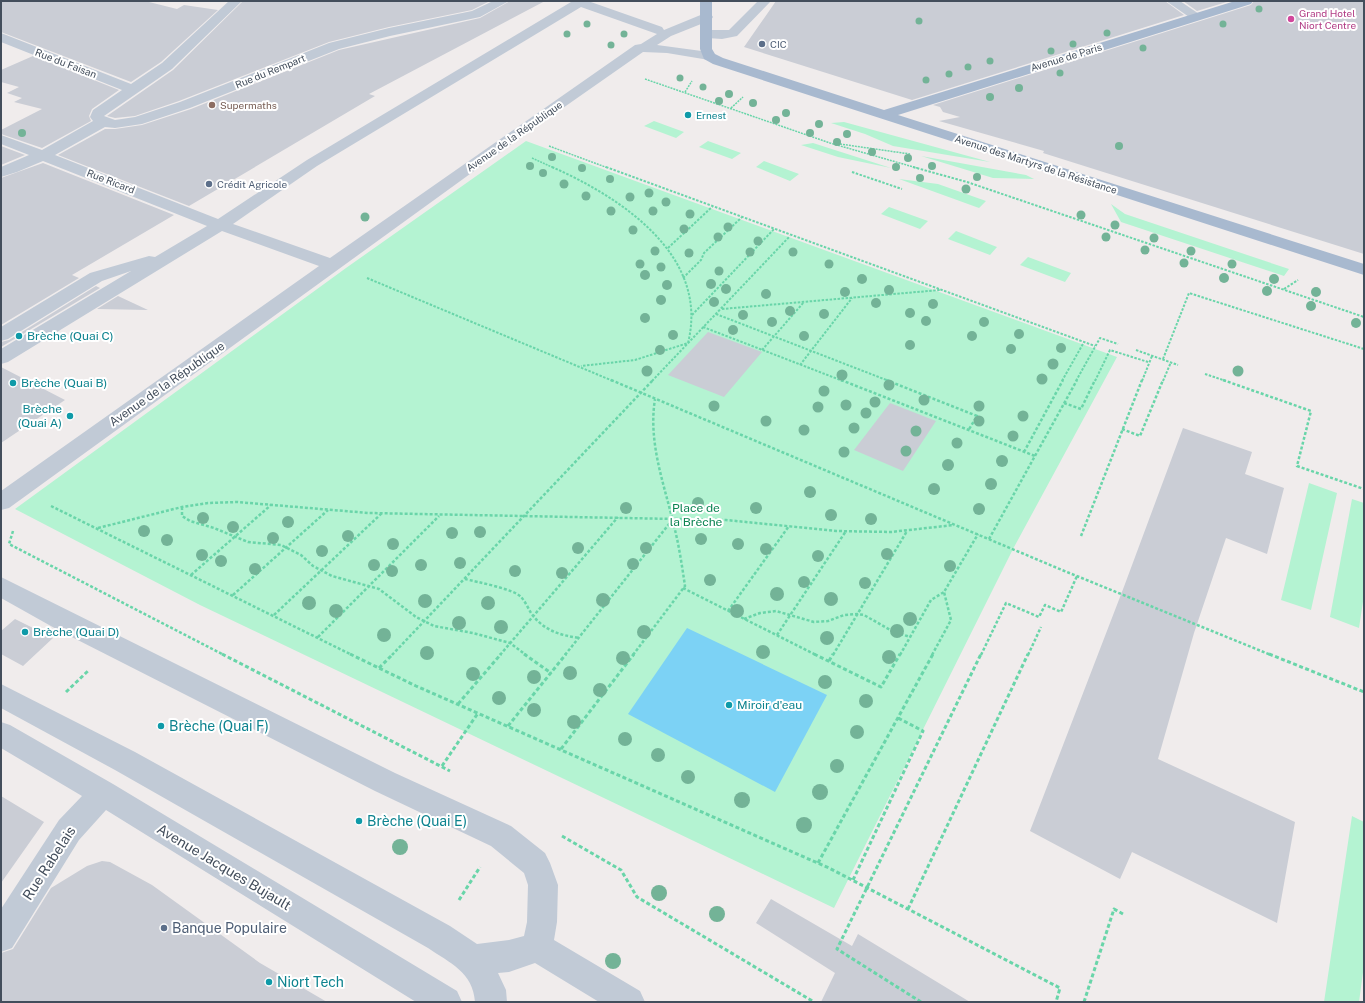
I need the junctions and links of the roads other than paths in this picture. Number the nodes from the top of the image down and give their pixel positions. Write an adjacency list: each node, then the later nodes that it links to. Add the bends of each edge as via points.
1 (236, 1): 15 (street, via 167,66)
2 (503, 1): 17 (street, Rue du Rempart, via 476,14 334,46 138,121 115,124)
3 (579, 1): 10 (street); 21 (street, via 312,163)
4 (706, 1): 9 (main road)
5 (765, 1): 11 (street, via 734,33)
6 (1172, 1): 8 (street)
7 (1247, 1): 8 (main road, Avenue de Paris)
8 (1196, 16): 16 (main road, Avenue de Paris)
9 (707, 17): 11 (main road); 13 (street, Avenue de la République, via 667,33)
10 (658, 30)
11 (707, 34): 14 (main road, via 706,49)
12 (1, 37): 15 (street, Rue du Faisan)
13 (640, 48): 14 (street, via 668,49); 23 (street, Avenue de la République)
14 (710, 56): 16 (main road, Avenue des Martyrs de la Résistance)
15 (132, 89): 17 (street, via 98,113 97,117)
16 (886, 114): 24 (main road, Avenue des Martyrs de la Résistance)
17 (103, 122): 19 (street)
18 (1, 138): 19 (street, Rue Ricard)
19 (43, 155): 20 (street); 21 (street, Rue Ricard)
20 (1, 172)
21 (220, 225): 22 (street); 23 (street)
22 (168, 257): 26 (street, via 131,265 96,277); 28 (street)
23 (333, 265): 29 (street, Avenue de la République)
24 (1364, 270)
25 (1, 322): 27 (street, via 83,276 96,277)
26 (1, 334)
27 (1, 342)
28 (1, 358)
29 (1, 502)
30 (1, 587): 35 (street, via 67,623 385,782 501,836 535,863 543,885 542,922)
31 (1, 695): 36 (street, via 412,921)
32 (1, 734): 33 (street, Avenue Jacques Bujault)
33 (103, 793): 34 (street, Rue Rabelais, via 69,830); 37 (street, Avenue Jacques Bujault)
34 (1, 937)
35 (537, 947): 36 (street, via 509,956); 39 (street)
36 (474, 960): 38 (street, via 490,990)
37 (446, 1002)
38 (491, 1002)
39 (629, 1002)

